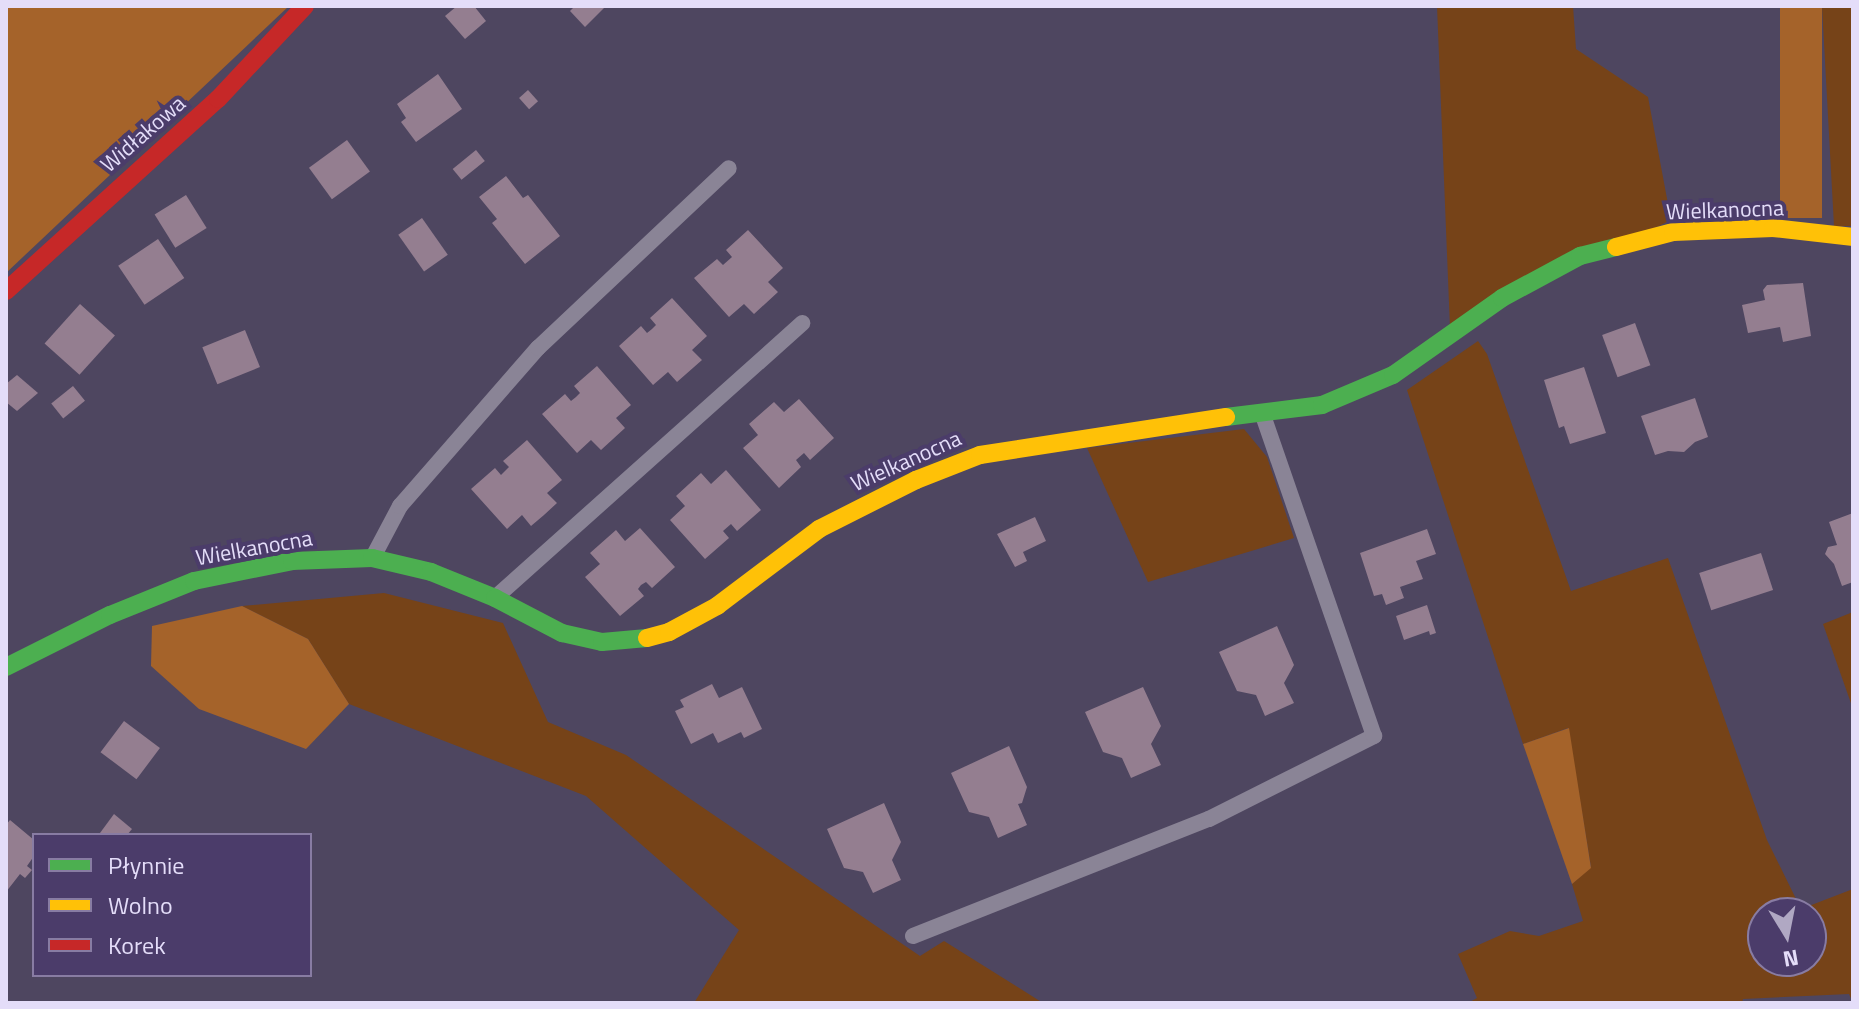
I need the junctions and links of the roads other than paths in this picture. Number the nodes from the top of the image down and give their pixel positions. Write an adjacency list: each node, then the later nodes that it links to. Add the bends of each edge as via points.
1 (305, 6): 4 (street, Widłakowa, via 218,99)
2 (729, 168): 7 (lane, via 538,348 400,506)
3 (1853, 237): 6 (street, Wielkanocna, via 1773,228 1673,232 1580,256 1502,298 1393,375 1322,405)
4 (6, 291)
5 (802, 323): 8 (lane)
6 (1262, 414): 8 (street, Wielkanocna, via 980,455 916,480 819,529 717,606 669,632 631,642 562,633); 10 (lane, via 1374,736 1209,819)
7 (372, 558): 8 (street, Wielkanocna, via 431,572); 9 (street, Wielkanocna, via 292,561 194,581 110,615)
8 (495, 598)
9 (6, 667)
10 (913, 936)

